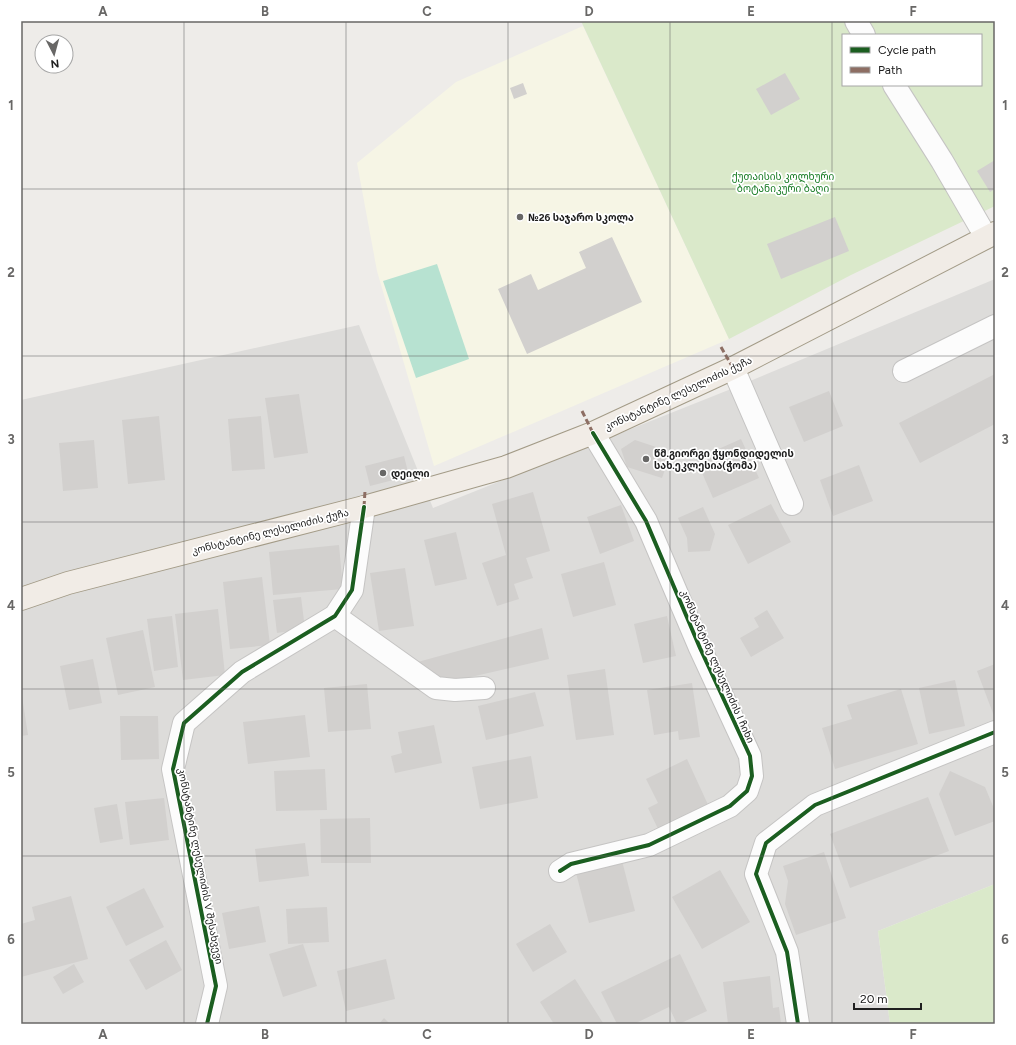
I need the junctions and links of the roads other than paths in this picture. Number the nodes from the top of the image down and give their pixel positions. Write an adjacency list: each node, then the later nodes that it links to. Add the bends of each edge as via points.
1 (856, 21): 2 (street)
2 (863, 34)
3 (895, 86): 4 (street)
4 (991, 235): 6 (main road, კონსტანტინე ლესელიძის ქუჩა)
5 (995, 326): 7 (street)
6 (733, 368): 8 (main road, კონსტანტინე ლესელიძის ქუჩა); 9 (street)
7 (904, 371)
8 (593, 433): 10 (main road, კონსტანტინე ლესელიძის ქუჩა, via 506,467); 15 (street, კონსტანტინე ლესელიძის I ჩიხი, via 646,521 700,648 750,756 752,776 747,791 730,806 649,845 571,864)
9 (792, 504)
10 (364, 507): 11 (main road, კონსტანტინე ლესელიძის ქუჩა, via 68,583); 12 (street, კონსტანტინე ლესელიძის V შესახვევი, via 352,590)
11 (21, 599)
12 (335, 616): 13 (street, via 436,688); 16 (street, კონსტანტინე ლესელიძის V შესახვევი, via 242,672 184,723 173,769 216,986)
13 (484, 688)
14 (995, 732): 17 (street, via 815,805 766,843 756,874 787,952)
15 (560, 871)
16 (207, 1024)
17 (798, 1024)

